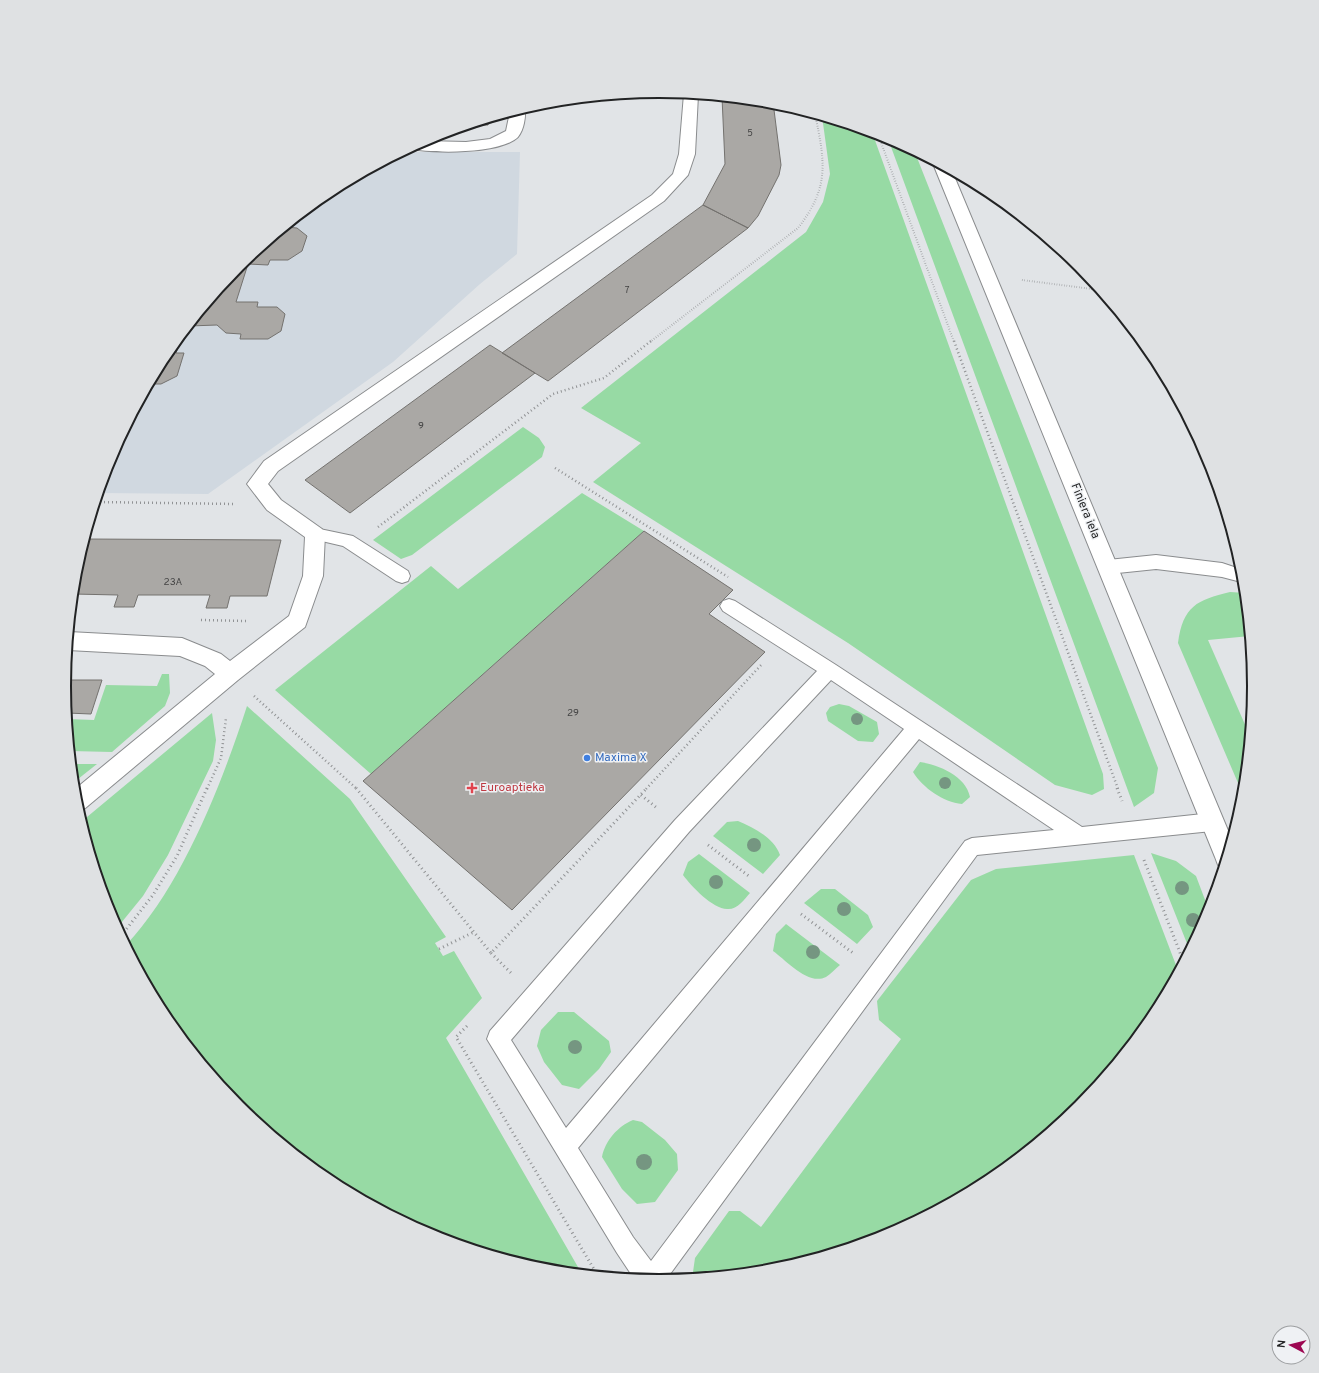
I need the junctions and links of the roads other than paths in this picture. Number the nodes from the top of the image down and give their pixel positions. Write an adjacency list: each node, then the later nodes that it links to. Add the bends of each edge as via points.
1 (691, 99): 5 (street, via 687,154 680,175 658,198 271,466 257,484 274,505)
2 (517, 116): 3 (street, via 513,133 492,144)
3 (430, 145)
4 (945, 172): 6 (street, Finiera iela)
5 (315, 534): 8 (lane, via 348,541); 12 (street, via 313,576 298,621)
6 (1108, 567): 7 (lane, via 1156,562 1222,570); 15 (street, Finiera iela)
7 (1237, 575)
8 (402, 576)
9 (729, 606): 11 (lane)
10 (73, 641): 12 (street, via 182,647 213,660)
11 (830, 670): 13 (lane); 18 (lane, via 682,826 498,1039)
12 (230, 674): 14 (street)
13 (917, 728): 16 (lane); 18 (lane)
14 (82, 798)
15 (1212, 822): 16 (lane); 17 (street, Finiera iela)
16 (1078, 835): 20 (lane, via 972,847)
17 (1224, 851)
18 (565, 1146): 19 (lane)
19 (647, 1275)
20 (656, 1275)

